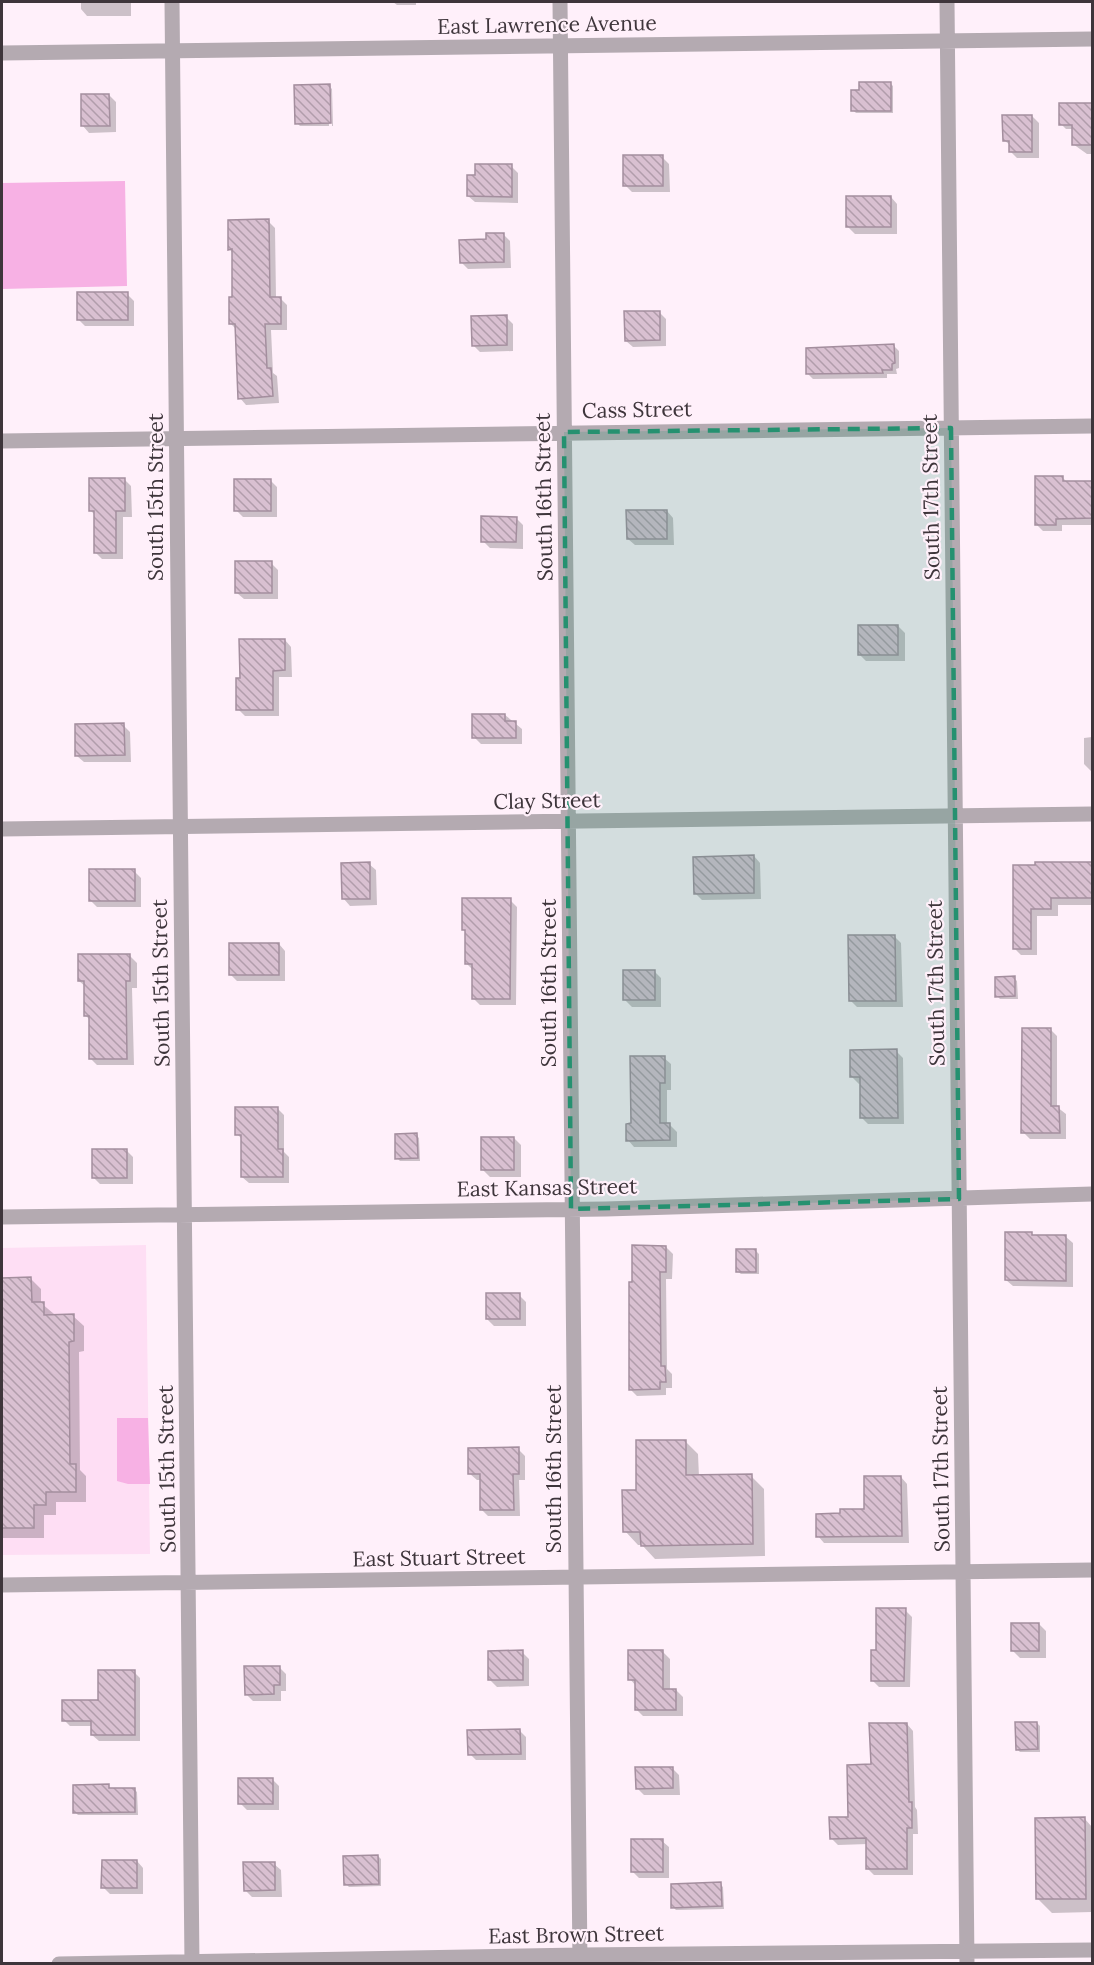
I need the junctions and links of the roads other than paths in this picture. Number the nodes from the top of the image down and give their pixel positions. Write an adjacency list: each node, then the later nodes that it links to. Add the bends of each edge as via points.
1 (172, 2): 7 (street, South 15th Street)
2 (560, 2): 6 (street, South 16th Street)
3 (947, 2): 5 (street, South 17th Street)
4 (1092, 39): 5 (street, East Lawrence Avenue)
5 (948, 41): 6 (street, East Lawrence Avenue); 10 (street, South 17th Street)
6 (560, 46): 7 (street, East Lawrence Avenue); 11 (street, South 16th Street)
7 (172, 50): 8 (street, East Lawrence Avenue); 12 (street, South 15th Street)
8 (2, 53)
9 (1092, 426): 10 (street, Cass Street)
10 (951, 428): 11 (street, Cass Street); 15 (street, South 17th Street)
11 (564, 432): 12 (street, Cass Street); 16 (street, South 16th Street)
12 (177, 439): 13 (street, Cass Street); 17 (street, South 15th Street)
13 (2, 441)
14 (1092, 814): 15 (street, Clay Street)
15 (955, 816): 16 (street, Clay Street); 20 (street, South 17th Street)
16 (569, 821): 17 (street, Clay Street); 21 (street, South 16th Street)
17 (180, 826): 18 (street, Clay Street); 22 (street, South 15th Street)
18 (2, 829)
19 (1092, 1194): 20 (street, East Kansas Street)
20 (959, 1199): 21 (street, East Kansas Street); 25 (street, South 17th Street)
21 (571, 1209): 22 (street, East Kansas Street); 26 (street, South 16th Street)
22 (185, 1215): 23 (street, East Kansas Street); 27 (street, South 15th Street)
23 (2, 1216)
24 (1092, 1570): 25 (street, East Stuart Street)
25 (963, 1572): 26 (street, East Stuart Street); 30 (street, South 17th Street)
26 (576, 1576): 27 (street, East Stuart Street); 31 (street, South 16th Street)
27 (189, 1582): 28 (street, East Stuart Street); 32 (street, South 15th Street)
28 (2, 1585)
29 (1092, 1950): 30 (street, East Brown Street)
30 (967, 1957): 31 (street, East Brown Street)
31 (580, 1959): 32 (street, East Brown Street)
32 (192, 1963): 33 (street, East Brown Street)
33 (59, 1964)

